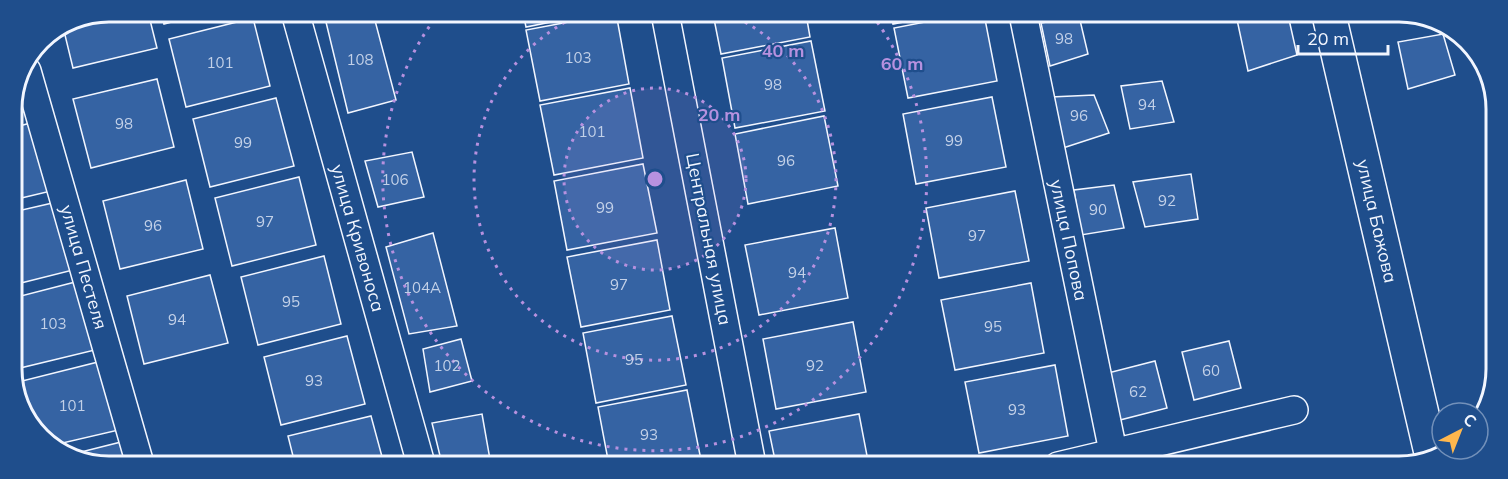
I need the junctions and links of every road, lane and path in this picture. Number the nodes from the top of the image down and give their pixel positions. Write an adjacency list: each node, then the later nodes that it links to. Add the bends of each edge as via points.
1 (299, 23): 9 (street, улица Кривоноса)
2 (667, 23): 10 (street, Центральная улица)
3 (1025, 23): 11 (street, улица Попова)
4 (1331, 23): 7 (main road, улица Бажова)
5 (29, 77): 8 (street, улица Пестеля)
6 (1294, 410): 12 (street)
7 (1430, 424)
8 (138, 456)
9 (419, 456)
10 (750, 456)
11 (1113, 456)
12 (1128, 456)

